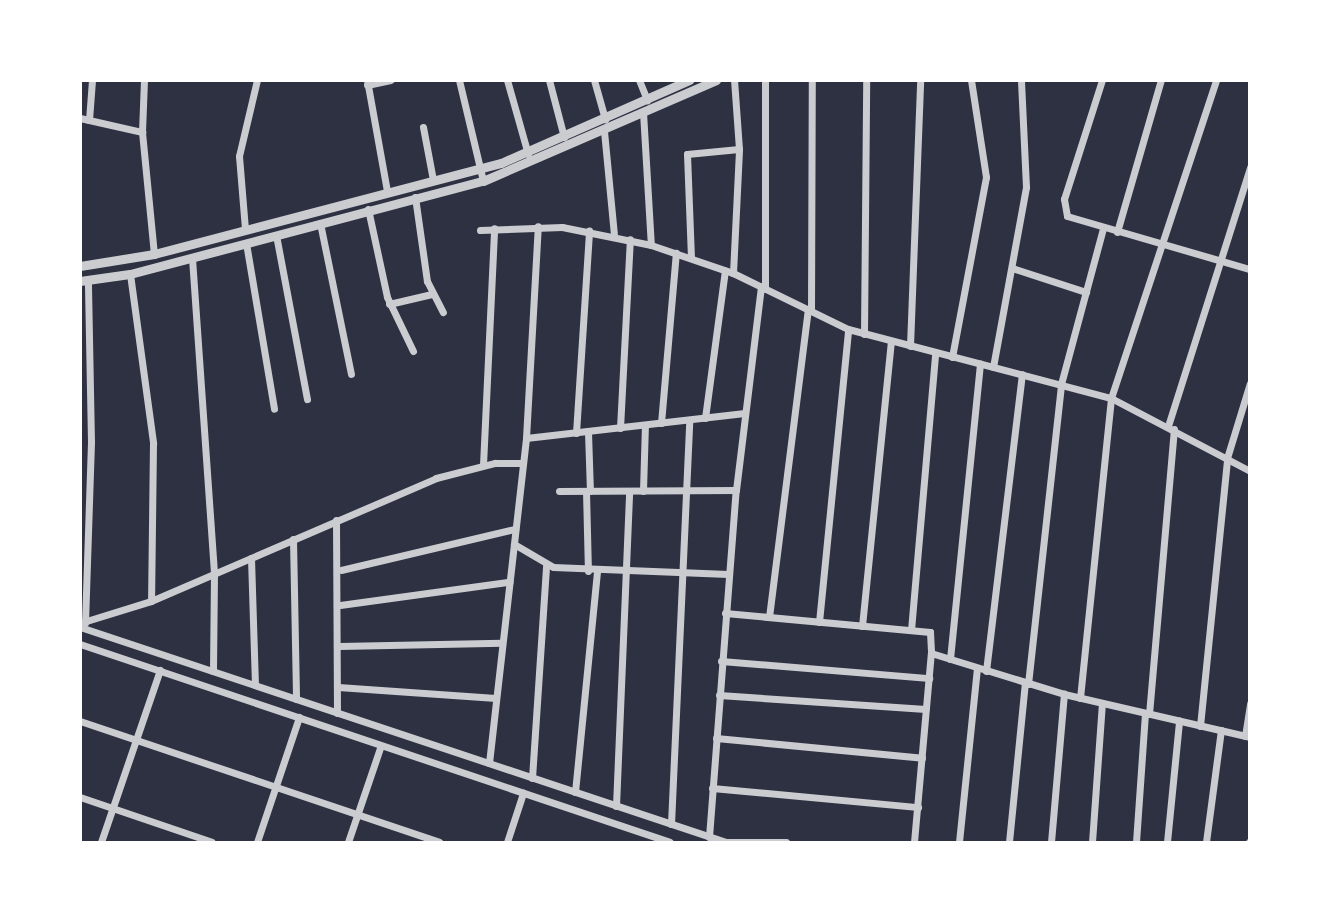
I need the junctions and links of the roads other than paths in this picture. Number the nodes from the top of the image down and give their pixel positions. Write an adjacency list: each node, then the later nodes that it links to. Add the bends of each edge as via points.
1 (92, 80): 25 (street)
2 (144, 80): 29 (street)
3 (257, 80): 44 (street, via 239,156)
4 (390, 80): 22 (street)
5 (459, 80): 34 (street)
6 (507, 80): 32 (street)
7 (549, 80): 30 (street)
8 (594, 80): 26 (street)
9 (639, 80): 23 (street)
10 (716, 80): 24 (street)
11 (734, 80): 31 (street)
12 (765, 80): 65 (street)
13 (812, 80): 69 (street)
14 (866, 80): 72 (street)
15 (920, 80): 74 (street)
16 (971, 80): 77 (street, via 986,177)
17 (1021, 80): 60 (street, via 1027,161)
18 (1102, 80): 43 (street, via 1063,206 1067,216)
19 (1161, 80): 47 (street)
20 (1216, 80): 52 (street)
21 (687, 81): 23 (street)
22 (367, 83): 37 (street)
23 (647, 100): 26 (street)
24 (643, 112): 28 (street); 53 (street)
25 (85, 119): 29 (street)
26 (606, 119): 30 (street)
27 (423, 127): 35 (street)
28 (604, 131): 36 (street); 48 (street)
29 (142, 132): 55 (street)
30 (564, 137): 32 (street)
31 (739, 149): 57 (street, via 686,155); 62 (street)
32 (528, 154): 34 (street)
33 (1250, 167): 58 (street)
34 (480, 170): 35 (street); 36 (street)
35 (433, 180): 37 (street)
36 (483, 181): 38 (street)
37 (387, 191): 44 (street)
38 (415, 197): 39 (street); 67 (street)
39 (368, 208): 40 (street); 68 (street)
40 (320, 223): 49 (street); 80 (street)
41 (538, 226): 42 (street); 46 (street); 96 (street)
42 (494, 228): 45 (street); 99 (street)
43 (1103, 228): 47 (street); 66 (street)
44 (246, 229): 55 (street)
45 (480, 230)
46 (589, 230): 48 (street); 95 (street)
47 (1116, 232): 52 (street)
48 (614, 234): 50 (street)
49 (276, 235): 51 (street); 85 (street)
50 (630, 239): 53 (street); 93 (street)
51 (246, 243): 56 (street); 86 (street)
52 (1162, 244): 58 (street); 84 (street)
53 (652, 245): 54 (street)
54 (676, 253): 57 (street); 90 (street)
55 (155, 254): 59 (street)
56 (192, 258): 63 (street); 117 (street)
57 (691, 258): 62 (street)
58 (1218, 260): 61 (street); 92 (street)
59 (80, 266)
60 (1012, 268): 66 (street); 79 (street)
61 (1250, 269)
62 (729, 272): 65 (street); 88 (street)
63 (130, 274): 64 (street); 120 (street, via 153,443)
64 (84, 281): 125 (street, via 91,442)
65 (763, 288): 69 (street); 87 (street)
66 (1086, 292): 83 (street)
67 (432, 294): 68 (street); 70 (street)
68 (389, 304): 75 (street)
69 (809, 311): 71 (street); 123 (street)
70 (443, 312)
71 (848, 329): 72 (street); 124 (street)
72 (864, 334): 73 (street)
73 (891, 341): 74 (street); 126 (street)
74 (910, 346): 76 (street)
75 (413, 351)
76 (934, 353): 77 (street); 127 (street)
77 (952, 357): 78 (street)
78 (981, 365): 79 (street); 132 (street)
79 (993, 367): 81 (street)
80 (351, 374)
81 (1022, 374): 83 (street); 137 (street)
82 (1250, 383): 97 (street)
83 (1060, 384): 84 (street); 139 (street)
84 (1111, 398): 92 (street); 145 (street)
85 (307, 399)
86 (274, 409)
87 (745, 413): 88 (street); 101 (street)
88 (705, 418): 89 (street)
89 (689, 420): 90 (street); 106 (street)
90 (661, 423): 91 (street)
91 (645, 425): 93 (street); 105 (street)
92 (1171, 427): 97 (street); 151 (street)
93 (620, 428): 94 (street)
94 (588, 432): 95 (street); 103 (street)
95 (576, 433): 96 (street)
96 (526, 438): 98 (street)
97 (1227, 458): 100 (street); 155 (street)
98 (523, 463): 99 (street); 108 (street)
99 (483, 465): 107 (street)
100 (1250, 471)
101 (736, 490): 106 (street); 118 (street)
102 (559, 491): 103 (street)
103 (588, 491): 104 (street); 114 (street)
104 (629, 491): 105 (street); 115 (street)
105 (643, 491): 106 (street)
106 (685, 491): 116 (street)
107 (336, 520): 109 (street); 113 (street)
108 (516, 529): 110 (street); 113 (street)
109 (293, 539): 111 (street); 146 (street)
110 (514, 544): 112 (street); 119 (street)
111 (251, 558): 117 (street); 140 (street)
112 (546, 565): 114 (street); 163 (street)
113 (341, 570): 121 (street)
114 (592, 571): 115 (street); 166 (street)
115 (629, 572): 116 (street); 169 (street)
116 (680, 573): 118 (street); 173 (street)
117 (214, 574): 120 (street); 136 (street)
118 (728, 574): 122 (street)
119 (509, 582): 121 (street); 128 (street)
120 (151, 601): 125 (street)
121 (340, 605): 130 (street)
122 (725, 613): 123 (street); 133 (street)
123 (768, 617): 124 (street)
124 (819, 622): 126 (street)
125 (82, 624): 136 (street)
126 (862, 626): 127 (street)
127 (911, 630): 131 (street, via 932,634)
128 (502, 642): 130 (street); 144 (street)
129 (80, 644): 135 (street)
130 (339, 646): 141 (street)
131 (931, 653): 132 (street); 138 (street)
132 (950, 659): 134 (street)
133 (721, 661): 138 (street); 143 (street)
134 (977, 668): 137 (street); 185 (street)
135 (160, 670): 152 (street); 159 (street)
136 (214, 671): 140 (street)
137 (986, 671): 139 (street)
138 (929, 678): 149 (street)
139 (1026, 683): 142 (street); 186 (street)
140 (255, 685): 146 (street)
141 (338, 687): 144 (street); 150 (street)
142 (1064, 694): 145 (street); 187 (street)
143 (719, 695): 149 (street); 158 (street)
144 (496, 698): 162 (street)
145 (1080, 698): 147 (street)
146 (296, 699): 150 (street)
147 (1102, 703): 151 (street); 188 (street)
148 (1250, 703): 157 (street)
149 (926, 709): 161 (street)
150 (337, 713): 162 (street)
151 (1147, 713): 154 (street); 189 (street)
152 (299, 717): 160 (street); 164 (street)
153 (80, 721): 159 (street)
154 (1179, 721): 155 (street); 190 (street)
155 (1200, 726): 156 (street)
156 (1221, 730): 157 (street); 191 (street)
157 (1247, 737)
158 (716, 738): 161 (street); 165 (street)
159 (136, 740): 164 (street); 171 (street)
160 (381, 745): 167 (street); 172 (street)
161 (922, 758): 170 (street)
162 (489, 763): 163 (street)
163 (532, 778): 166 (street)
164 (276, 787): 172 (street); 177 (street)
165 (712, 788): 170 (street); 174 (street)
166 (575, 792): 169 (street)
167 (523, 793): 180 (street); 181 (street)
168 (80, 797): 171 (street)
169 (616, 806): 173 (street)
170 (918, 807): 184 (street)
171 (113, 809): 175 (street); 176 (street)
172 (358, 814): 178 (street); 179 (street)
173 (671, 824): 174 (street)
174 (709, 837): 182 (street)
175 (101, 842)
176 (212, 842)
177 (257, 842)
178 (348, 842)
179 (439, 842)
180 (507, 842)
181 (666, 842)
182 (724, 842): 183 (street)
183 (786, 842)
184 (914, 842)
185 (959, 842)
186 (1009, 842)
187 (1051, 842)
188 (1092, 842)
189 (1136, 842)
190 (1167, 842)
191 (1206, 842)

